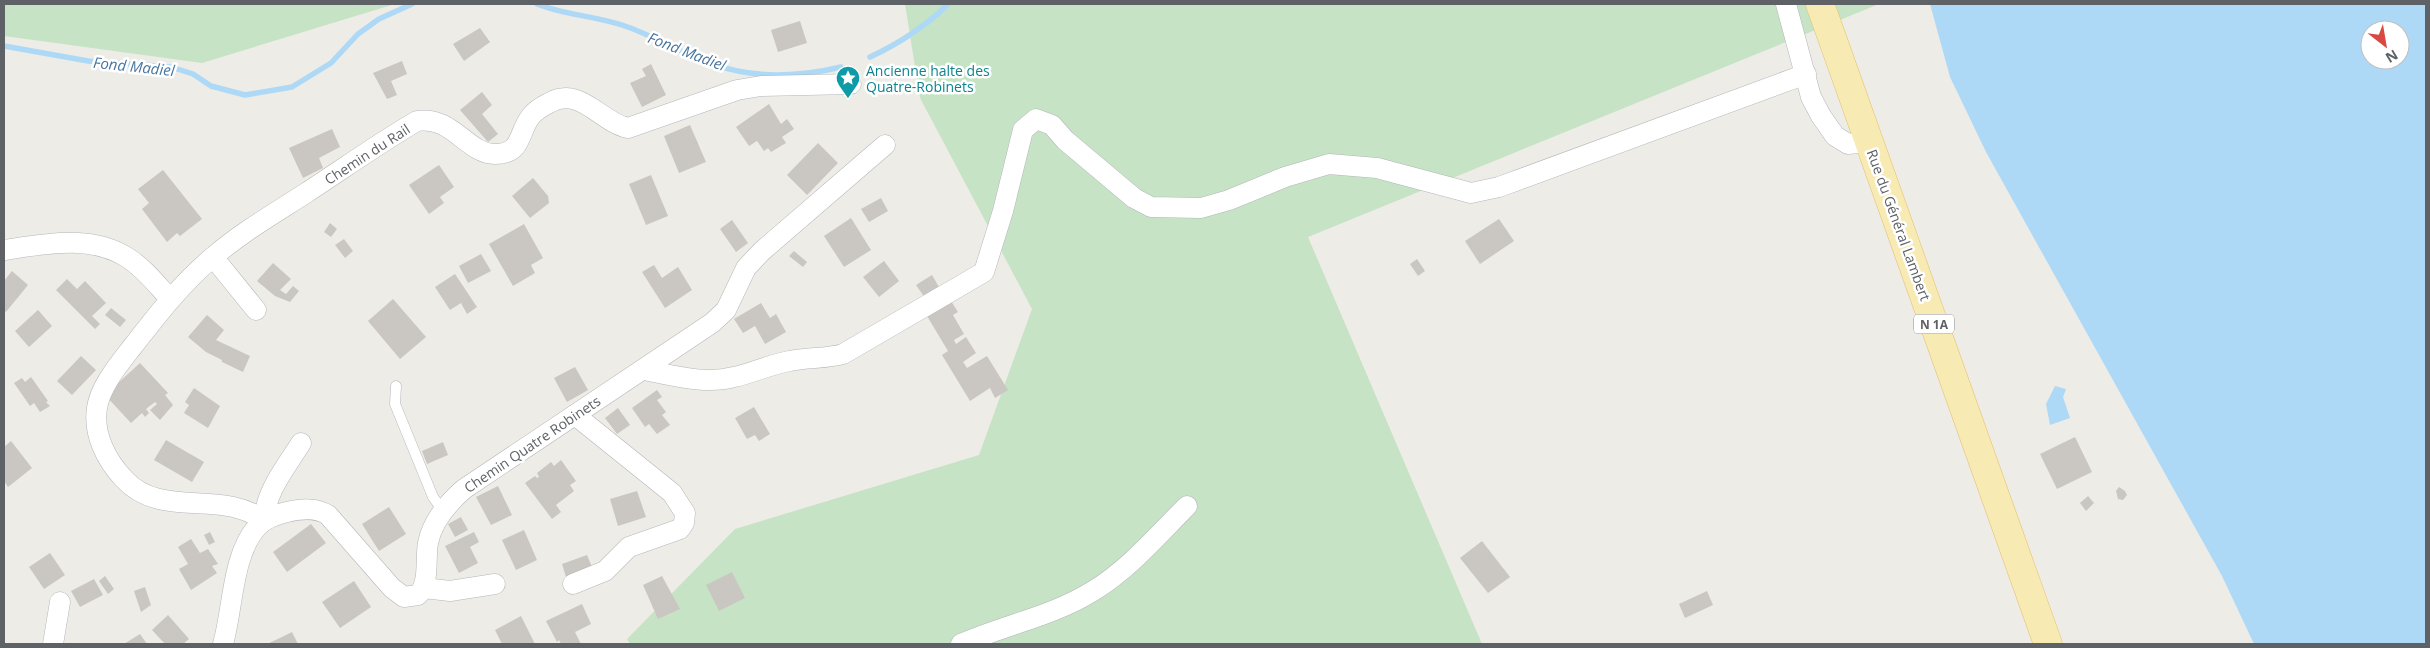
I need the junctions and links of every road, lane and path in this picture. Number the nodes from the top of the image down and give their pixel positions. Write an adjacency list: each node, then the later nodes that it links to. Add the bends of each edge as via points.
1 (1786, 4): 3 (street)
2 (1820, 4): 5 (main road, Rue du Général Lambert / N 1A)
3 (1806, 74): 5 (street, via 1812,97 1835,136 1848,144); 11 (street, via 1499,187 1471,193 1377,168 1329,164 1201,208 1151,207 1134,198 1065,140 1052,124 1036,119 1023,130 984,272 843,354 830,358 791,360 733,378 712,380)
4 (852, 84): 8 (street, Chemin du Rail, via 761,86 736,90 628,128 606,119 584,101 553,100 531,115 518,144 502,154 484,152 435,121 418,121 240,236)
5 (1869, 142): 25 (main road, Rue du Général Lambert / N 1A)
6 (885, 145): 11 (street, Chemin Quatre Robinets, via 762,250 746,268 726,310 712,324)
7 (4, 250): 9 (street, via 75,242 109,248 144,271)
8 (213, 257): 9 (street, Chemin du Rail); 10 (street)
9 (170, 299): 17 (street, Chemin du Rail, via 118,366 97,406 96,430 104,450 123,479 150,498 208,502 245,510)
10 (256, 310)
11 (643, 370): 13 (street, Chemin Quatre Robinets)
12 (396, 386): 16 (lane, via 395,404)
13 (575, 415): 16 (street, Chemin Quatre Robinets, via 464,489); 19 (street, via 672,493 685,513 680,529 630,547 605,571)
14 (301, 443): 17 (street, via 269,495)
15 (1187, 506): 24 (street, via 1117,575 1091,592)
16 (443, 512): 20 (street, Chemin Quatre Robinets, via 428,541)
17 (264, 521): 20 (street, via 297,510 321,510 400,595 414,596); 23 (street, via 252,533 244,551)
18 (495, 584): 20 (street, via 450,591)
19 (573, 584)
20 (424, 588)
21 (60, 602): 22 (street)
22 (53, 644)
23 (223, 644)
24 (962, 644)
25 (2048, 644)

